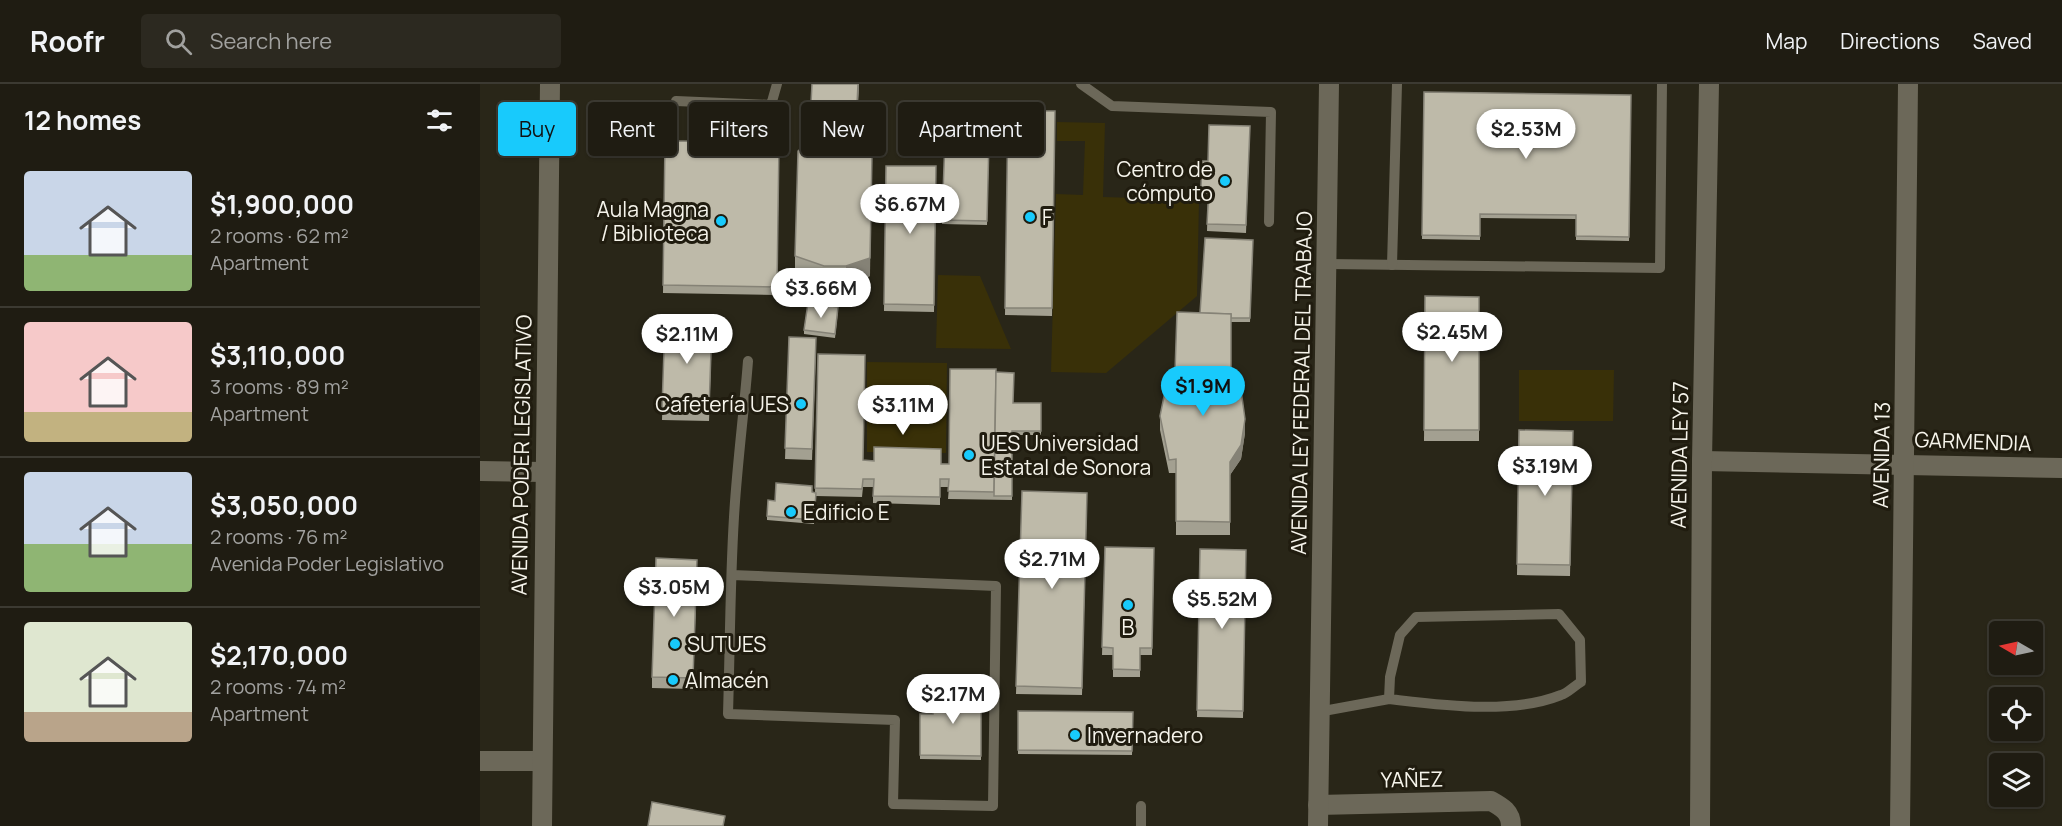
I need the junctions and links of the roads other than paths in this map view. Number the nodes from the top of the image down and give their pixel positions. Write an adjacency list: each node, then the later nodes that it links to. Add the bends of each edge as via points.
1 (550, 84): 18 (street, AVENIDA PODER LEGISLATIVO)
2 (777, 84): 9 (lane, via 771,105)
3 (1081, 84): 10 (lane, via 1112,106 1271,112)
4 (1329, 84): 11 (street, AVENIDA LEY FEDERAL DEL TRABAJO)
5 (1397, 84): 12 (lane)
6 (1662, 84): 12 (lane, via 1660,268)
7 (1709, 84): 14 (street, AVENIDA LEY 57)
8 (1908, 84): 15 (street, AVENIDA 13)
9 (676, 101)
10 (1269, 222)
11 (1328, 264): 12 (lane); 21 (street, AVENIDA LEY FEDERAL DEL TRABAJO)
12 (1392, 265)
13 (748, 361): 19 (lane)
14 (1702, 461): 15 (street, GARMENDIA); 30 (street, AVENIDA LEY 57)
15 (1905, 464): 16 (street, GARMENDIA); 31 (street, AVENIDA 13)
16 (2062, 468)
17 (480, 471): 18 (street)
18 (545, 472): 23 (street, AVENIDA PODER LEGISLATIVO)
19 (732, 575): 19 (lane, via 996,586 993,806 893,804 895,720 728,714)
20 (1389, 699): 20 (lane, via 1445,706 1521,706 1563,695 1581,682 1580,640 1559,614 1416,617 1400,635); 21 (lane)
21 (1318, 712): 24 (street, AVENIDA LEY FEDERAL DEL TRABAJO)
22 (480, 761): 23 (street)
23 (542, 761): 27 (street, AVENIDA PODER LEGISLATIVO)
24 (1318, 805): 26 (street, YAÑEZ, via 1491,801); 29 (street, AVENIDA LEY FEDERAL DEL TRABAJO)
25 (1141, 806): 28 (lane)
26 (1508, 817)
27 (542, 826)
28 (1141, 826)
29 (1318, 826)
30 (1700, 826)
31 (1900, 826)

